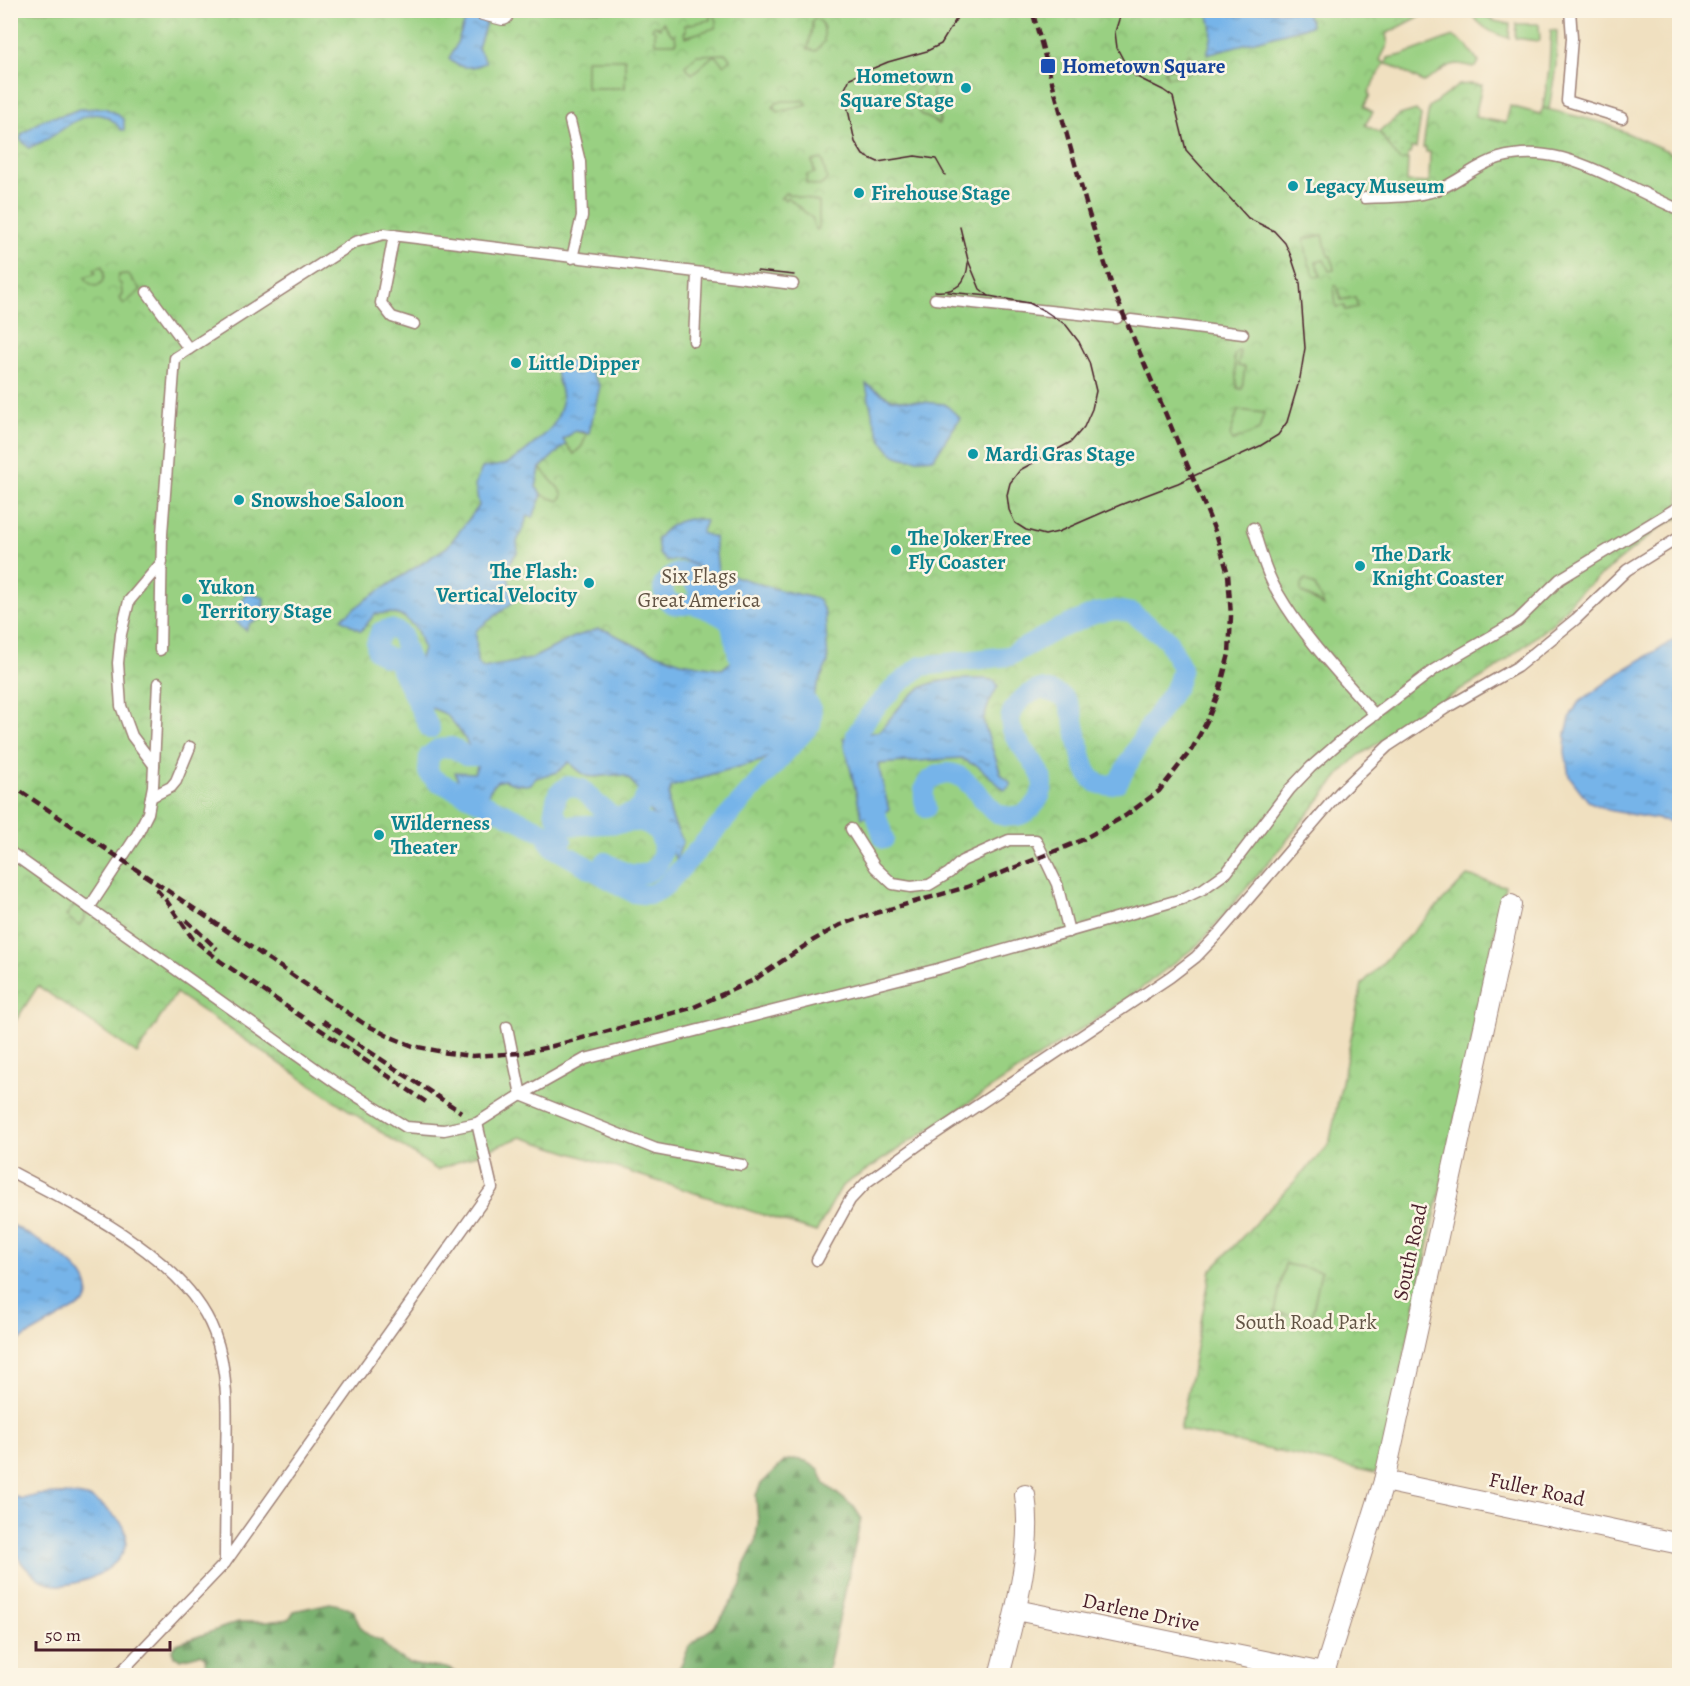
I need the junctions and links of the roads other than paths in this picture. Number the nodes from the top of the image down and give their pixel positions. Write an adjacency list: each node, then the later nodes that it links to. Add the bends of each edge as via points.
1 (483, 10): 2 (street, via 503,15)
2 (504, 10)
3 (1570, 10): 4 (lane, via 1567,101)
4 (1622, 118)
5 (570, 121): 9 (lane, via 580,162 582,216)
6 (1365, 198): 7 (lane, via 1425,194 1498,158 1539,153 1587,165)
7 (1680, 210)
8 (394, 235): 9 (lane); 16 (lane, via 381,303 392,317); 19 (lane, via 355,242)
9 (572, 258): 10 (lane)
10 (697, 274): 11 (lane); 18 (lane)
11 (793, 284)
12 (147, 292): 19 (lane)
13 (935, 299): 14 (lane)
14 (1117, 318)
15 (1131, 320): 17 (lane)
16 (414, 324)
17 (1244, 334)
18 (694, 341)
19 (189, 349): 23 (lane, via 175,358)
20 (1680, 506): 26 (lane, via 1560,579 1517,621 1435,669)
21 (1253, 528): 26 (lane, via 1277,592 1319,651)
22 (1680, 537): 40 (lane, via 1626,570 1517,667 1388,746 1340,792 1196,957 867,1182 850,1200)
23 (162, 562): 24 (lane); 28 (lane, via 129,601 118,663 121,706 132,736)
24 (160, 650)
25 (158, 683): 28 (lane)
26 (1375, 715): 34 (lane, via 1290,789 1227,872 1182,899)
27 (190, 747): 29 (lane, via 176,781)
28 (154, 765): 29 (lane)
29 (151, 797): 33 (lane, via 137,836)
30 (851, 829): 34 (lane, via 875,867 893,884 910,887 929,885 962,861 1009,840 1036,840 1057,884)
31 (10, 852): 33 (lane)
32 (1511, 905): 41 (street, South Road)
33 (89, 908): 37 (lane, via 336,1083 406,1127 444,1130)
34 (1069, 932): 36 (lane, via 585,1059)
35 (507, 1027): 36 (lane)
36 (520, 1095): 37 (lane); 38 (lane, via 656,1149)
37 (477, 1123): 44 (lane, via 492,1188)
38 (742, 1166)
39 (10, 1171): 44 (lane, via 81,1208 159,1261 197,1300 220,1352 227,1425)
40 (817, 1260)
41 (1384, 1481): 43 (street, Fuller Road); 46 (street, South Road)
42 (1025, 1495): 45 (street, via 1027,1545)
43 (1680, 1544)
44 (225, 1563): 47 (lane)
45 (1016, 1610): 46 (street, Darlene Drive); 48 (street)
46 (1323, 1674)
47 (117, 1676)
48 (999, 1676)

